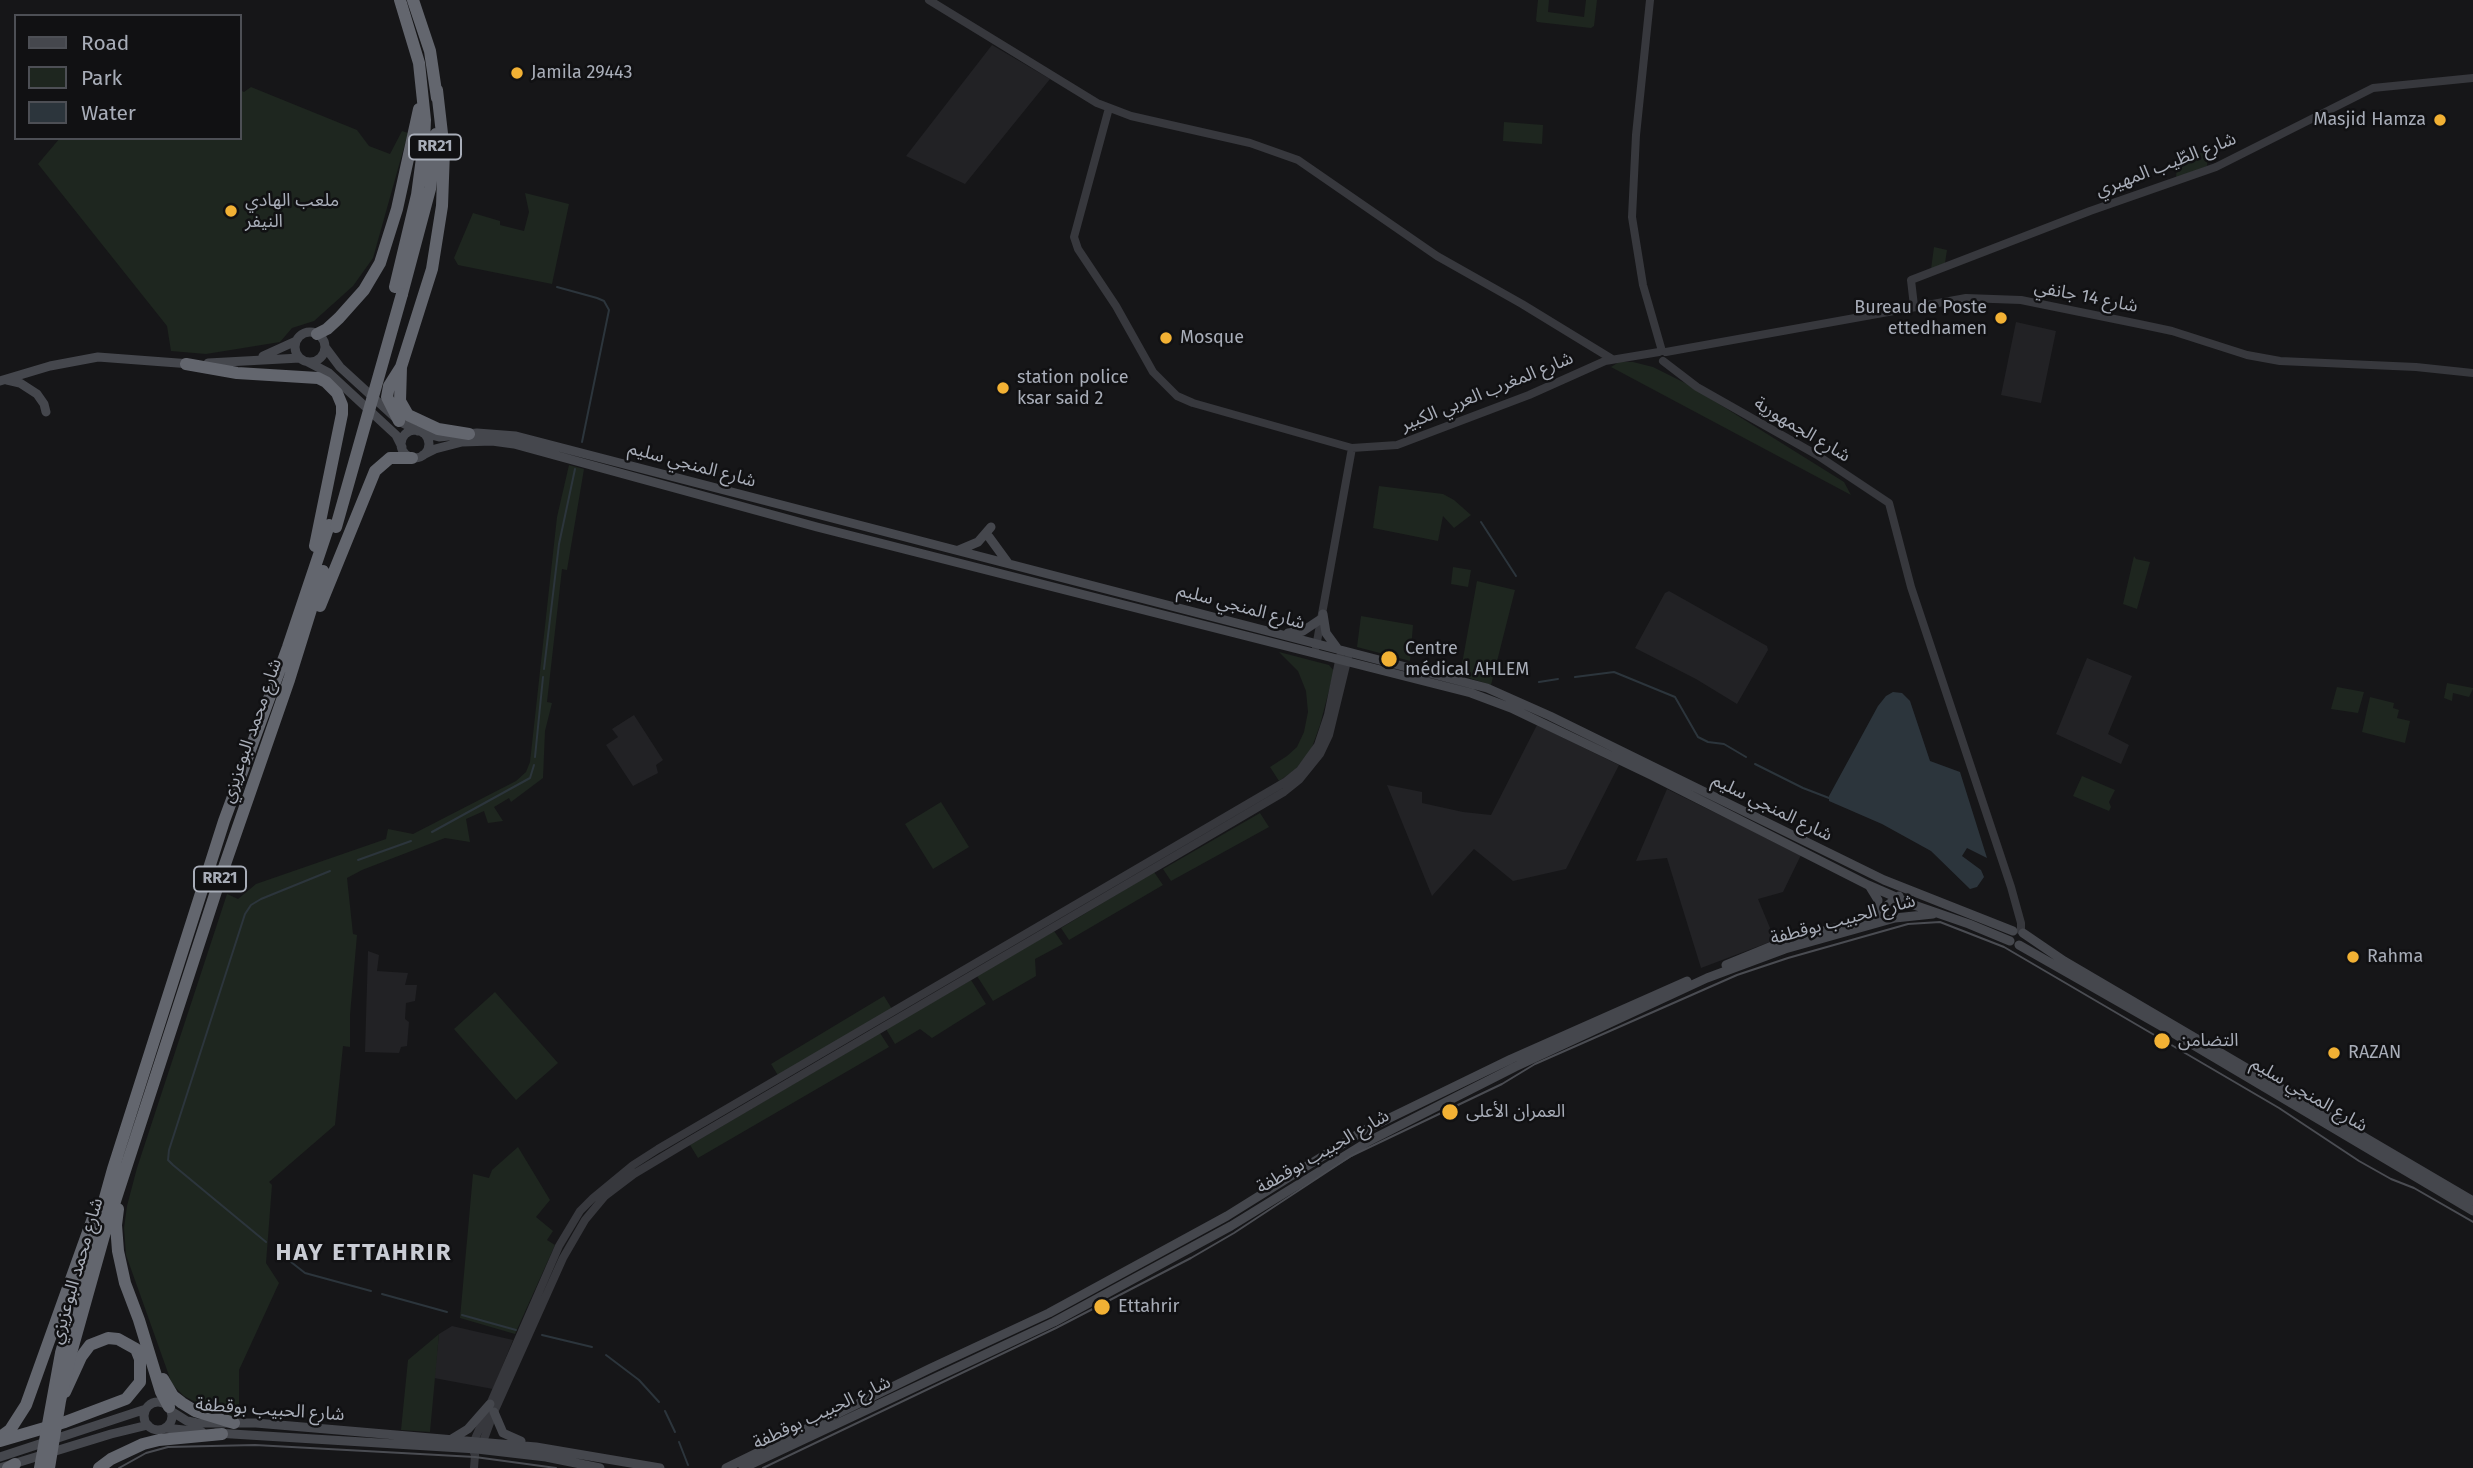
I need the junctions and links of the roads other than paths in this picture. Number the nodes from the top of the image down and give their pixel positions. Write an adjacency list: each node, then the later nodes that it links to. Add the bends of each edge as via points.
1 (400, 0): 7 (highway, شارع محمد البوعزيزي / RR21)
2 (413, 0): 6 (highway, شارع محمد البوعزيزي / RR21)
3 (929, 0): 8 (street)
4 (1650, 0): 14 (street, via 1632,217 1643,285)
5 (2473, 78): 10 (street, شارع الطّيب المهيري, via 2373,88 2216,167 1910,280)
6 (437, 90): 9 (highway, شارع محمد البوعزيزي / RR21, via 429,189); 19 (highway, via 444,151 442,206 432,268)
7 (423, 91): 9 (highway, شارع محمد البوعزيزي / RR21, via 422,162); 11 (highway, via 380,263 356,299)
8 (1109, 108): 15 (street, via 1250,143 1298,160 1437,256); 28 (street, شارع المغرب العربي الكبير, via 1074,237 1153,372 1177,396 1193,403)
9 (398, 293): 31 (highway, شارع محمد البوعزيزي / RR21, bridge)
10 (1914, 306): 14 (street, شارع 14 جانفي); 21 (street, شارع 14 جانفي, via 1957,298 2021,300 2161,328 2271,359)
11 (317, 334): 12 (main road, via 302,334); 13 (main road, شارع المنجي سليم)
12 (296, 341): 16 (main road, via 295,351); 17 (main road)
13 (325, 347): 16 (main road, via 322,356); 24 (main road, شارع المنجي سليم, via 340,367)
14 (1664, 356): 15 (street, شارع المغرب العربي الكبير); 46 (street, شارع الجمهورية, via 1697,387 1888,503 2018,913)
15 (1612, 359): 28 (street, شارع المغرب العربي الكبير, via 1397,445)
16 (304, 360): 17 (main road); 20 (main road)
17 (248, 361): 18 (main road)
18 (186, 364): 22 (main road, via 98,357); 30 (highway, via 326,382 342,405)
19 (401, 366): 24 (highway, via 387,397); 26 (highway, via 398,392 408,415 438,429)
20 (329, 373): 27 (main road, via 396,435); 30 (highway, via 346,406)
21 (2473, 373)
22 (3, 380): 23 (main road, via 20,383 37,394)
23 (46, 412)
24 (399, 421): 25 (main road, شارع المنجي سليم)
25 (421, 432): 26 (main road, شارع المنجي سليم, via 439,437); 27 (main road, via 406,435); 29 (main road, via 429,444)
26 (469, 434): 32 (main road, شارع المنجي سليم, via 516,436)
27 (402, 447): 29 (main road, via 405,454)
28 (1352, 448): 34 (street)
29 (418, 456): 37 (main road, شارع المنجي سليم, via 462,443 514,444 817,527); 39 (highway, via 385,460 371,477)
30 (333, 463): 36 (highway)
31 (332, 526): 36 (highway, شارع محمد البوعزيزي / RR21); 39 (highway, شارع محمد البوعزيزي / RR21)
32 (957, 550): 33 (main road, شارع المنجي سليم); 33 (main road, via 990,532)
33 (1008, 563): 35 (main road, شارع المنجي سليم)
34 (1322, 616): 35 (main road, via 1303,631); 37 (street); 38 (main road, via 1326,632)
35 (1284, 634): 37 (main road, شارع المنجي سليم)
36 (288, 647): 48 (highway, شارع محمد البوعزيزي / RR21, via 225,821)
37 (1316, 648): 38 (main road, شارع المنجي سليم)
38 (1343, 655): 40 (main road, شارع المنجي سليم, via 1474,684 1519,702); 41 (main road, شارع المنجي سليم, via 1511,708); 54 (street, via 1325,745 1310,770 1284,792 684,1144 606,1196 585,1220 563,1258)
39 (289, 680): 48 (highway, شارع محمد البوعزيزي / RR21)
40 (1884, 880): 42 (main road, شارع المنجي سليم); 43 (main road)
41 (1868, 885): 43 (main road, شارع المنجي سليم); 45 (main road, via 1878,904)
42 (1906, 890): 43 (main road, شارع الحبيب بوقطفة); 46 (main road, شارع المنجي سليم)
43 (1896, 898): 44 (main road, شارع المنجي سليم); 45 (main road, شارع الحبيب بوقطفة)
44 (1939, 914): 45 (main road, شارع الحبيب بوقطفة); 47 (main road, شارع المنجي سليم)
45 (1871, 922): 74 (main road, شارع الحبيب بوقطفة, via 1758,952 1511,1059 1363,1131 1227,1216 1049,1313); 75 (main road, شارع الحبيب بوقطفة, via 1707,978 1515,1067 1369,1141 1231,1226 1054,1322)
46 (2018, 931): 47 (main road, via 2010,934); 47 (main road, via 2024,940); 49 (main road, شارع المنجي سليم)
47 (2014, 943): 50 (main road, شارع المنجي سليم)
48 (119, 1172): 51 (highway, شارع محمد البوعزيزي / RR21); 52 (highway, via 118,1251); 61 (highway, via 85,1239 26,1405)
49 (2473, 1201)
50 (2473, 1211)
51 (101, 1231): 53 (highway, شارع محمد البوعزيزي / RR21, bridge); 68 (highway, شارع محمد البوعزيزي / RR21, bridge, via 61,1353)
52 (146, 1343): 56 (highway); 57 (highway, via 173,1396 195,1411)
53 (60, 1401): 61 (highway, via 90,1345 108,1338 136,1349 140,1382 127,1399); 69 (highway, شارع محمد البوعزيزي / RR21, bridge)
54 (492, 1408): 62 (main road); 63 (street); 64 (main road, via 503,1433)
55 (146, 1409): 56 (main road, via 157,1402); 58 (main road); 65 (main road)
56 (170, 1409): 57 (main road, شارع الحبيب بوقطفة, via 187,1421); 59 (main road, via 172,1419)
57 (234, 1423): 62 (main road, شارع الحبيب بوقطفة)
58 (148, 1425): 59 (main road, via 156,1430); 66 (main road)
59 (165, 1428): 60 (main road, شارع الحبيب بوقطفة)
60 (222, 1434): 63 (main road, شارع الحبيب بوقطفة); 70 (highway, via 143,1444)
61 (0, 1439)
62 (450, 1440): 63 (main road, شارع الحبيب بوقطفة)
63 (477, 1447): 64 (main road, شارع الحبيب بوقطفة); 71 (street); 72 (main road, شارع الحبيب بوقطفة)
64 (536, 1447): 73 (main road, شارع الحبيب بوقطفة)
65 (0, 1457)
66 (12, 1466): 67 (main road)
67 (0, 1468)
68 (40, 1468)
69 (49, 1468)
70 (99, 1468)
71 (474, 1468)
72 (600, 1468)
73 (660, 1468)
74 (726, 1468)
75 (743, 1468)

